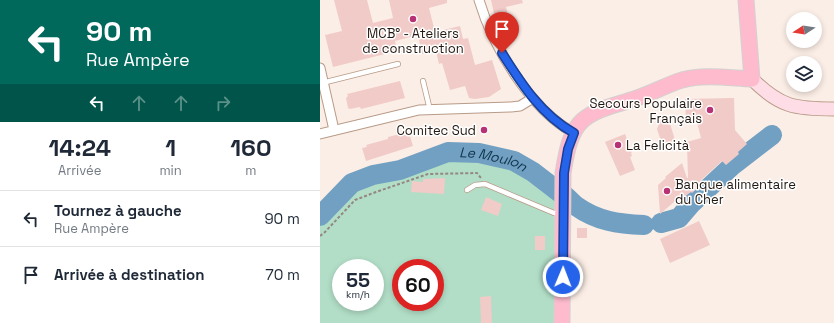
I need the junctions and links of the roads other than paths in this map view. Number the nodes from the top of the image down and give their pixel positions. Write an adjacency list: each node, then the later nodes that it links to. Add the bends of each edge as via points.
1 (479, 0): 7 (street, via 490,32)
2 (746, 0): 5 (main road)
3 (398, 64): 4 (lane)
4 (321, 77): 10 (street)
5 (752, 79): 8 (main road, via 771,96 788,105); 11 (main road, via 708,76 683,80 597,111 583,120)
6 (423, 81): 9 (lane)
7 (533, 98): 9 (street, via 520,106 512,107); 11 (street, via 560,125)
8 (834, 109)
9 (430, 110): 10 (street, via 419,110)
10 (334, 130): 12 (street)
11 (574, 133): 14 (main road, via 564,173)
12 (320, 134)
13 (467, 190): 14 (lane, via 475,185 485,184 554,213)
14 (564, 210): 15 (main road)
15 (562, 323)

